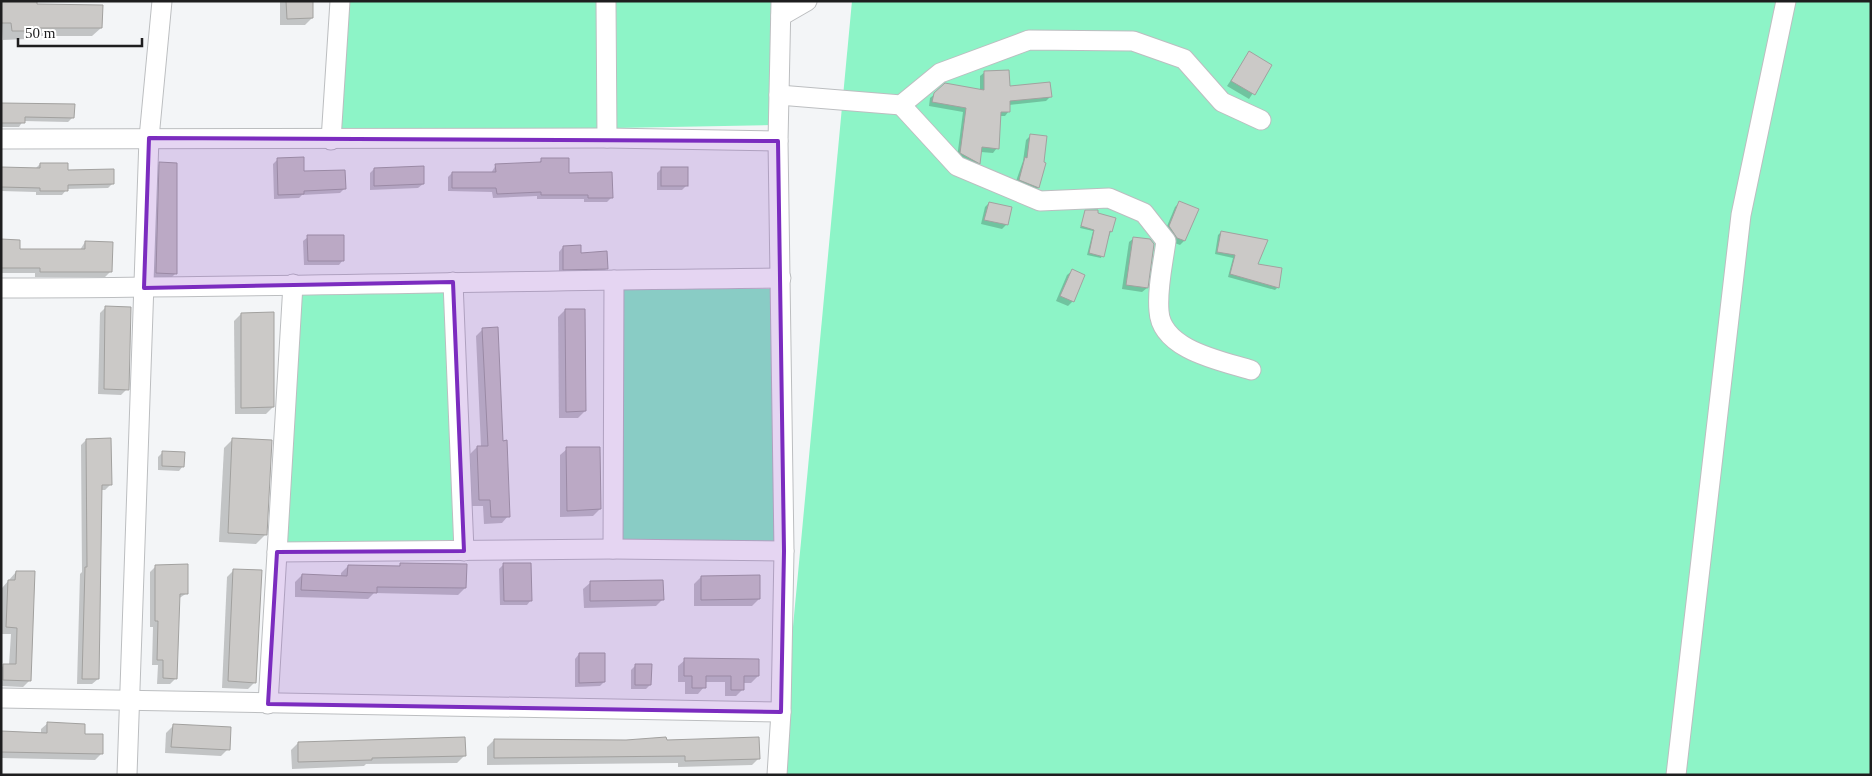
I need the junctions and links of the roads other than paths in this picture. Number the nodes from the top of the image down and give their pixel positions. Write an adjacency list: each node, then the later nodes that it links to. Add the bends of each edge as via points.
1 (162, 1): 10 (street)
2 (340, 1): 13 (street)
3 (606, 1): 11 (street)
4 (807, 1): 6 (street)
5 (1786, 1): 32 (street, via 1741,215)
6 (781, 9): 7 (street)
7 (779, 95): 8 (street); 14 (street)
8 (901, 105): 9 (street, via 940,73 1029,40 1133,41 1184,59 1222,102); 21 (street, via 957,166 1040,201 1109,198 1144,213 1166,241 1158,313 1165,326 1179,344 1196,354)
9 (1261, 120)
10 (149, 138): 12 (street); 13 (street); 20 (street)
11 (607, 138): 13 (street); 14 (street)
12 (1, 139)
13 (331, 140)
14 (778, 142): 15 (street)
15 (781, 278): 16 (street); 24 (street)
16 (614, 280): 17 (street); 22 (street)
17 (453, 282): 18 (street); 23 (street)
18 (294, 284): 20 (street); 25 (street)
19 (1, 288): 20 (street)
20 (144, 288): 27 (street)
21 (1251, 370)
22 (613, 549): 23 (street); 24 (street)
23 (464, 551): 25 (street)
24 (784, 551): 29 (street)
25 (277, 552): 28 (street)
26 (1, 698): 27 (street)
27 (130, 700): 28 (street); 30 (street)
28 (268, 704): 29 (street)
29 (781, 712): 31 (street)
30 (127, 775)
31 (777, 775)
32 (1676, 775)

